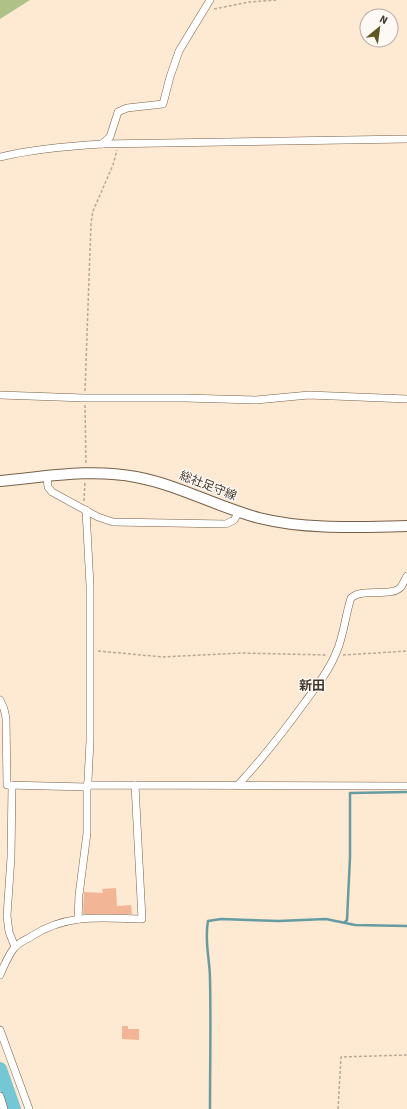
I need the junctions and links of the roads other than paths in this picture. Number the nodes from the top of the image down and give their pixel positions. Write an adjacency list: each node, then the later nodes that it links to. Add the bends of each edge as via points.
1 (210, 0): 3 (street, via 179,51 163,104 127,108 118,112 110,137)
2 (407, 139): 3 (street)
3 (102, 144): 4 (street, via 58,147)
4 (0, 157)
5 (0, 395): 6 (street, via 256,400 309,395)
6 (407, 399)
7 (47, 476): 8 (main road, 総社足守線); 9 (street, via 48,487 52,492); 10 (main road, 総社足守線, via 86,473 135,476 186,491)
8 (0, 481)
9 (85, 510): 10 (street, via 113,522 226,524 234,520); 18 (street, via 91,650)
10 (239, 512): 11 (main road, 総社足守線, via 281,523 307,526)
11 (407, 526)
12 (407, 576): 16 (street, via 396,591 359,593 351,598 340,644 318,684 282,733)
13 (0, 700): 14 (street, via 6,718 8,785)
14 (12, 785): 18 (street); 20 (street, via 7,916 9,932)
15 (136, 785): 16 (street); 18 (street); 19 (street, via 142,919)
16 (238, 785): 17 (street)
17 (407, 786)
18 (87, 787): 19 (street, via 87,833)
19 (78, 919): 20 (street, via 47,928)
20 (15, 947): 21 (street)
21 (0, 975)
22 (0, 1030): 26 (street)
23 (0, 1096): 25 (street)
24 (0, 1106): 25 (street)
25 (4, 1109)
26 (29, 1109)

